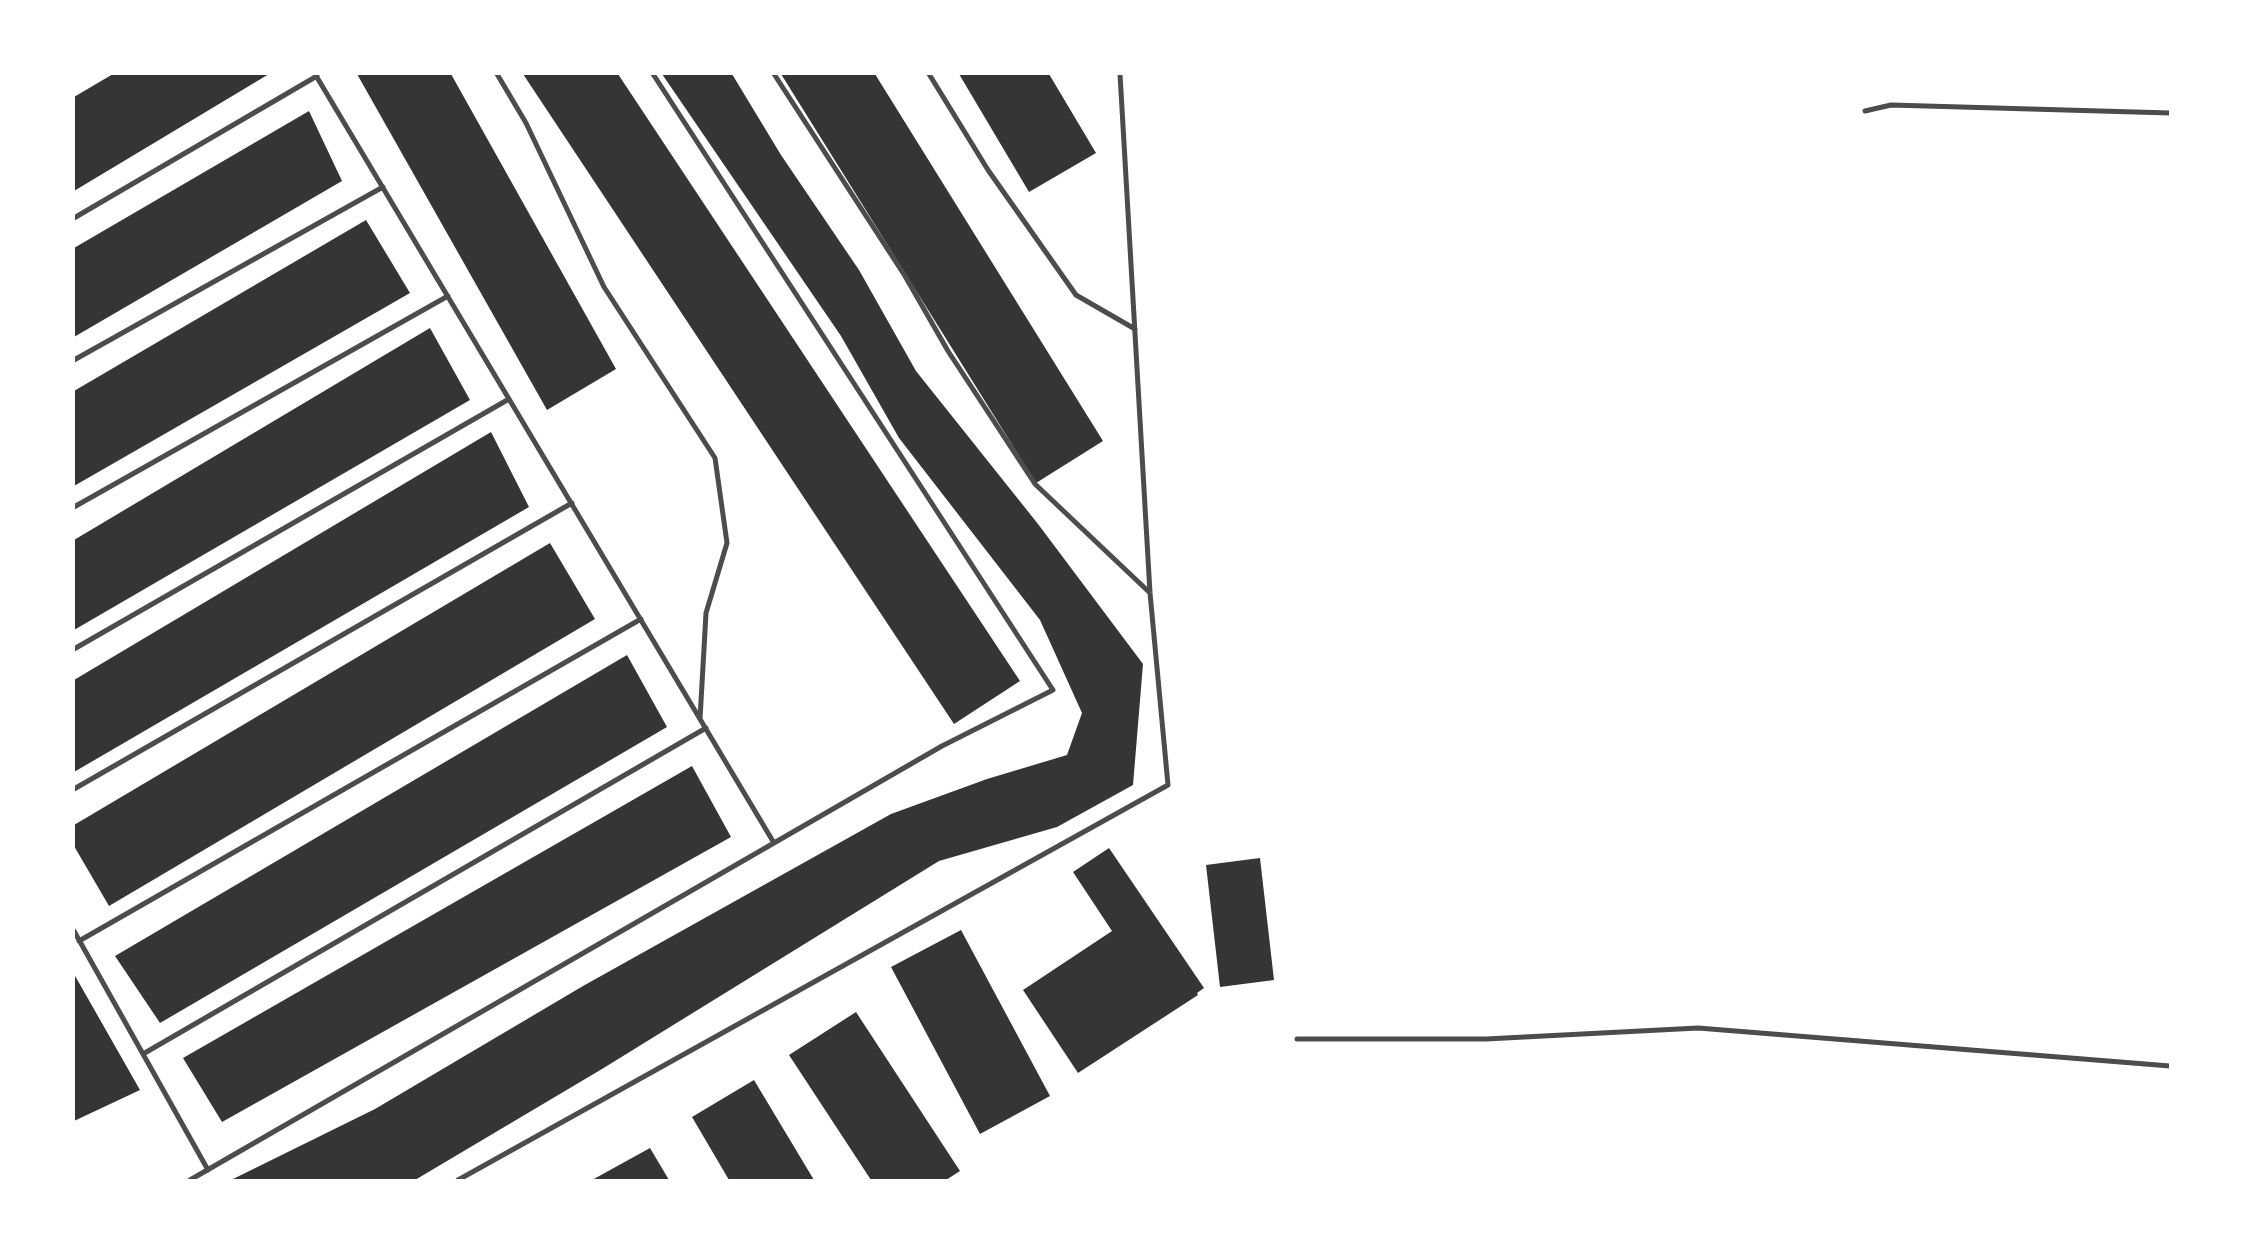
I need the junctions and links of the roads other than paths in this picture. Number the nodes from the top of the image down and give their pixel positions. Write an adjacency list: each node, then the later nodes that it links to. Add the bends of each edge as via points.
1 (497, 74): 20 (lane, via 526,123 604,287 715,457 727,543 706,613)
2 (653, 74): 23 (lane, via 1053,690 942,746)
3 (774, 74): 17 (lane, via 1035,484)
4 (929, 74): 12 (lane, via 988,170 1076,295)
5 (1120, 74): 12 (lane)
6 (316, 75): 9 (lane); 10 (lane)
7 (1865, 111): 8 (lane, via 1891,105)
8 (2171, 113)
9 (383, 187): 11 (lane); 13 (lane)
10 (74, 218)
11 (448, 296): 14 (lane); 16 (lane)
12 (1135, 329): 17 (lane)
13 (74, 360)
14 (509, 399): 15 (lane); 19 (lane)
15 (572, 503): 18 (lane); 22 (lane)
16 (74, 507)
17 (1150, 593): 31 (lane, via 1168,785)
18 (641, 619): 20 (lane); 25 (lane)
19 (74, 649)
20 (700, 719): 21 (lane)
21 (706, 728): 23 (lane); 27 (lane)
22 (74, 789)
23 (774, 843): 29 (lane)
24 (74, 932): 25 (lane)
25 (79, 941): 27 (lane)
26 (1297, 1039): 28 (lane, via 1486,1039 1699,1028)
27 (143, 1054): 29 (lane)
28 (2171, 1066)
29 (208, 1170): 30 (lane)
30 (190, 1181)
31 (458, 1181)

